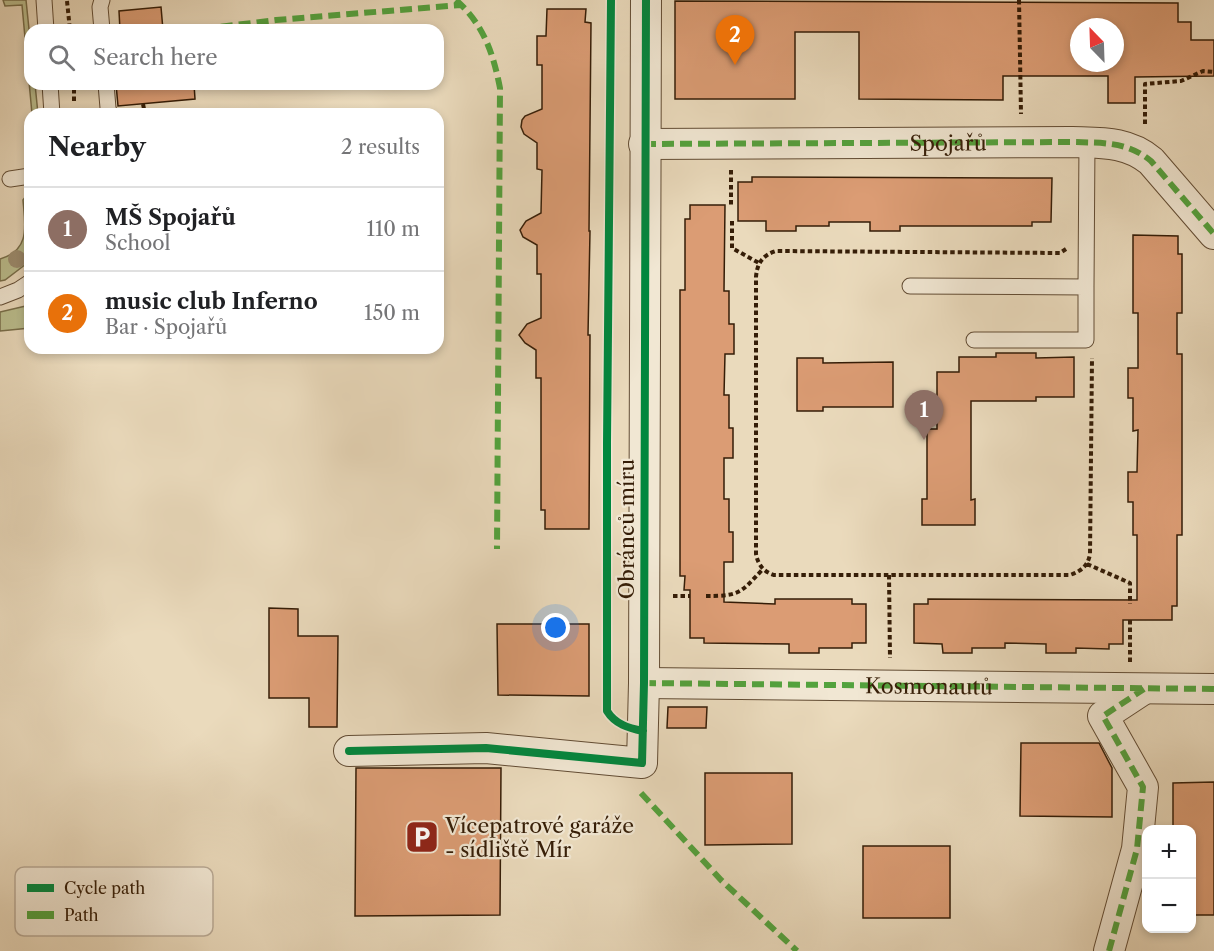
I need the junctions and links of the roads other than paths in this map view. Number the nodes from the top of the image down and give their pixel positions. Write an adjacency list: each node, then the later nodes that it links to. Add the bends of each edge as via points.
1 (44, 0): 4 (lane)
2 (102, 0): 5 (lane)
3 (646, 0): 11 (street, Obránců míru)
4 (46, 24)
5 (101, 24)
6 (50, 90): 8 (lane)
7 (106, 90): 9 (lane)
8 (52, 108)
9 (108, 108)
10 (1087, 142): 11 (street, Spojařů); 14 (street, Spojařů, via 1114,144 1142,154); 17 (lane)
11 (644, 144): 21 (street, Obránců míru)
12 (24, 177): 13 (lane)
13 (10, 178)
14 (1214, 234)
15 (24, 286): 18 (lane)
16 (910, 286): 17 (lane)
17 (1086, 287): 19 (lane, via 1086,340)
18 (0, 297)
19 (974, 340)
20 (1137, 679): 21 (street, Kosmonautů); 22 (street, Kosmonautů); 24 (street, via 1103,716 1143,787 1137,849)
21 (644, 683): 23 (street, Obránců míru, via 642,763 486,748)
22 (1214, 689)
23 (349, 751)
24 (1109, 951)

